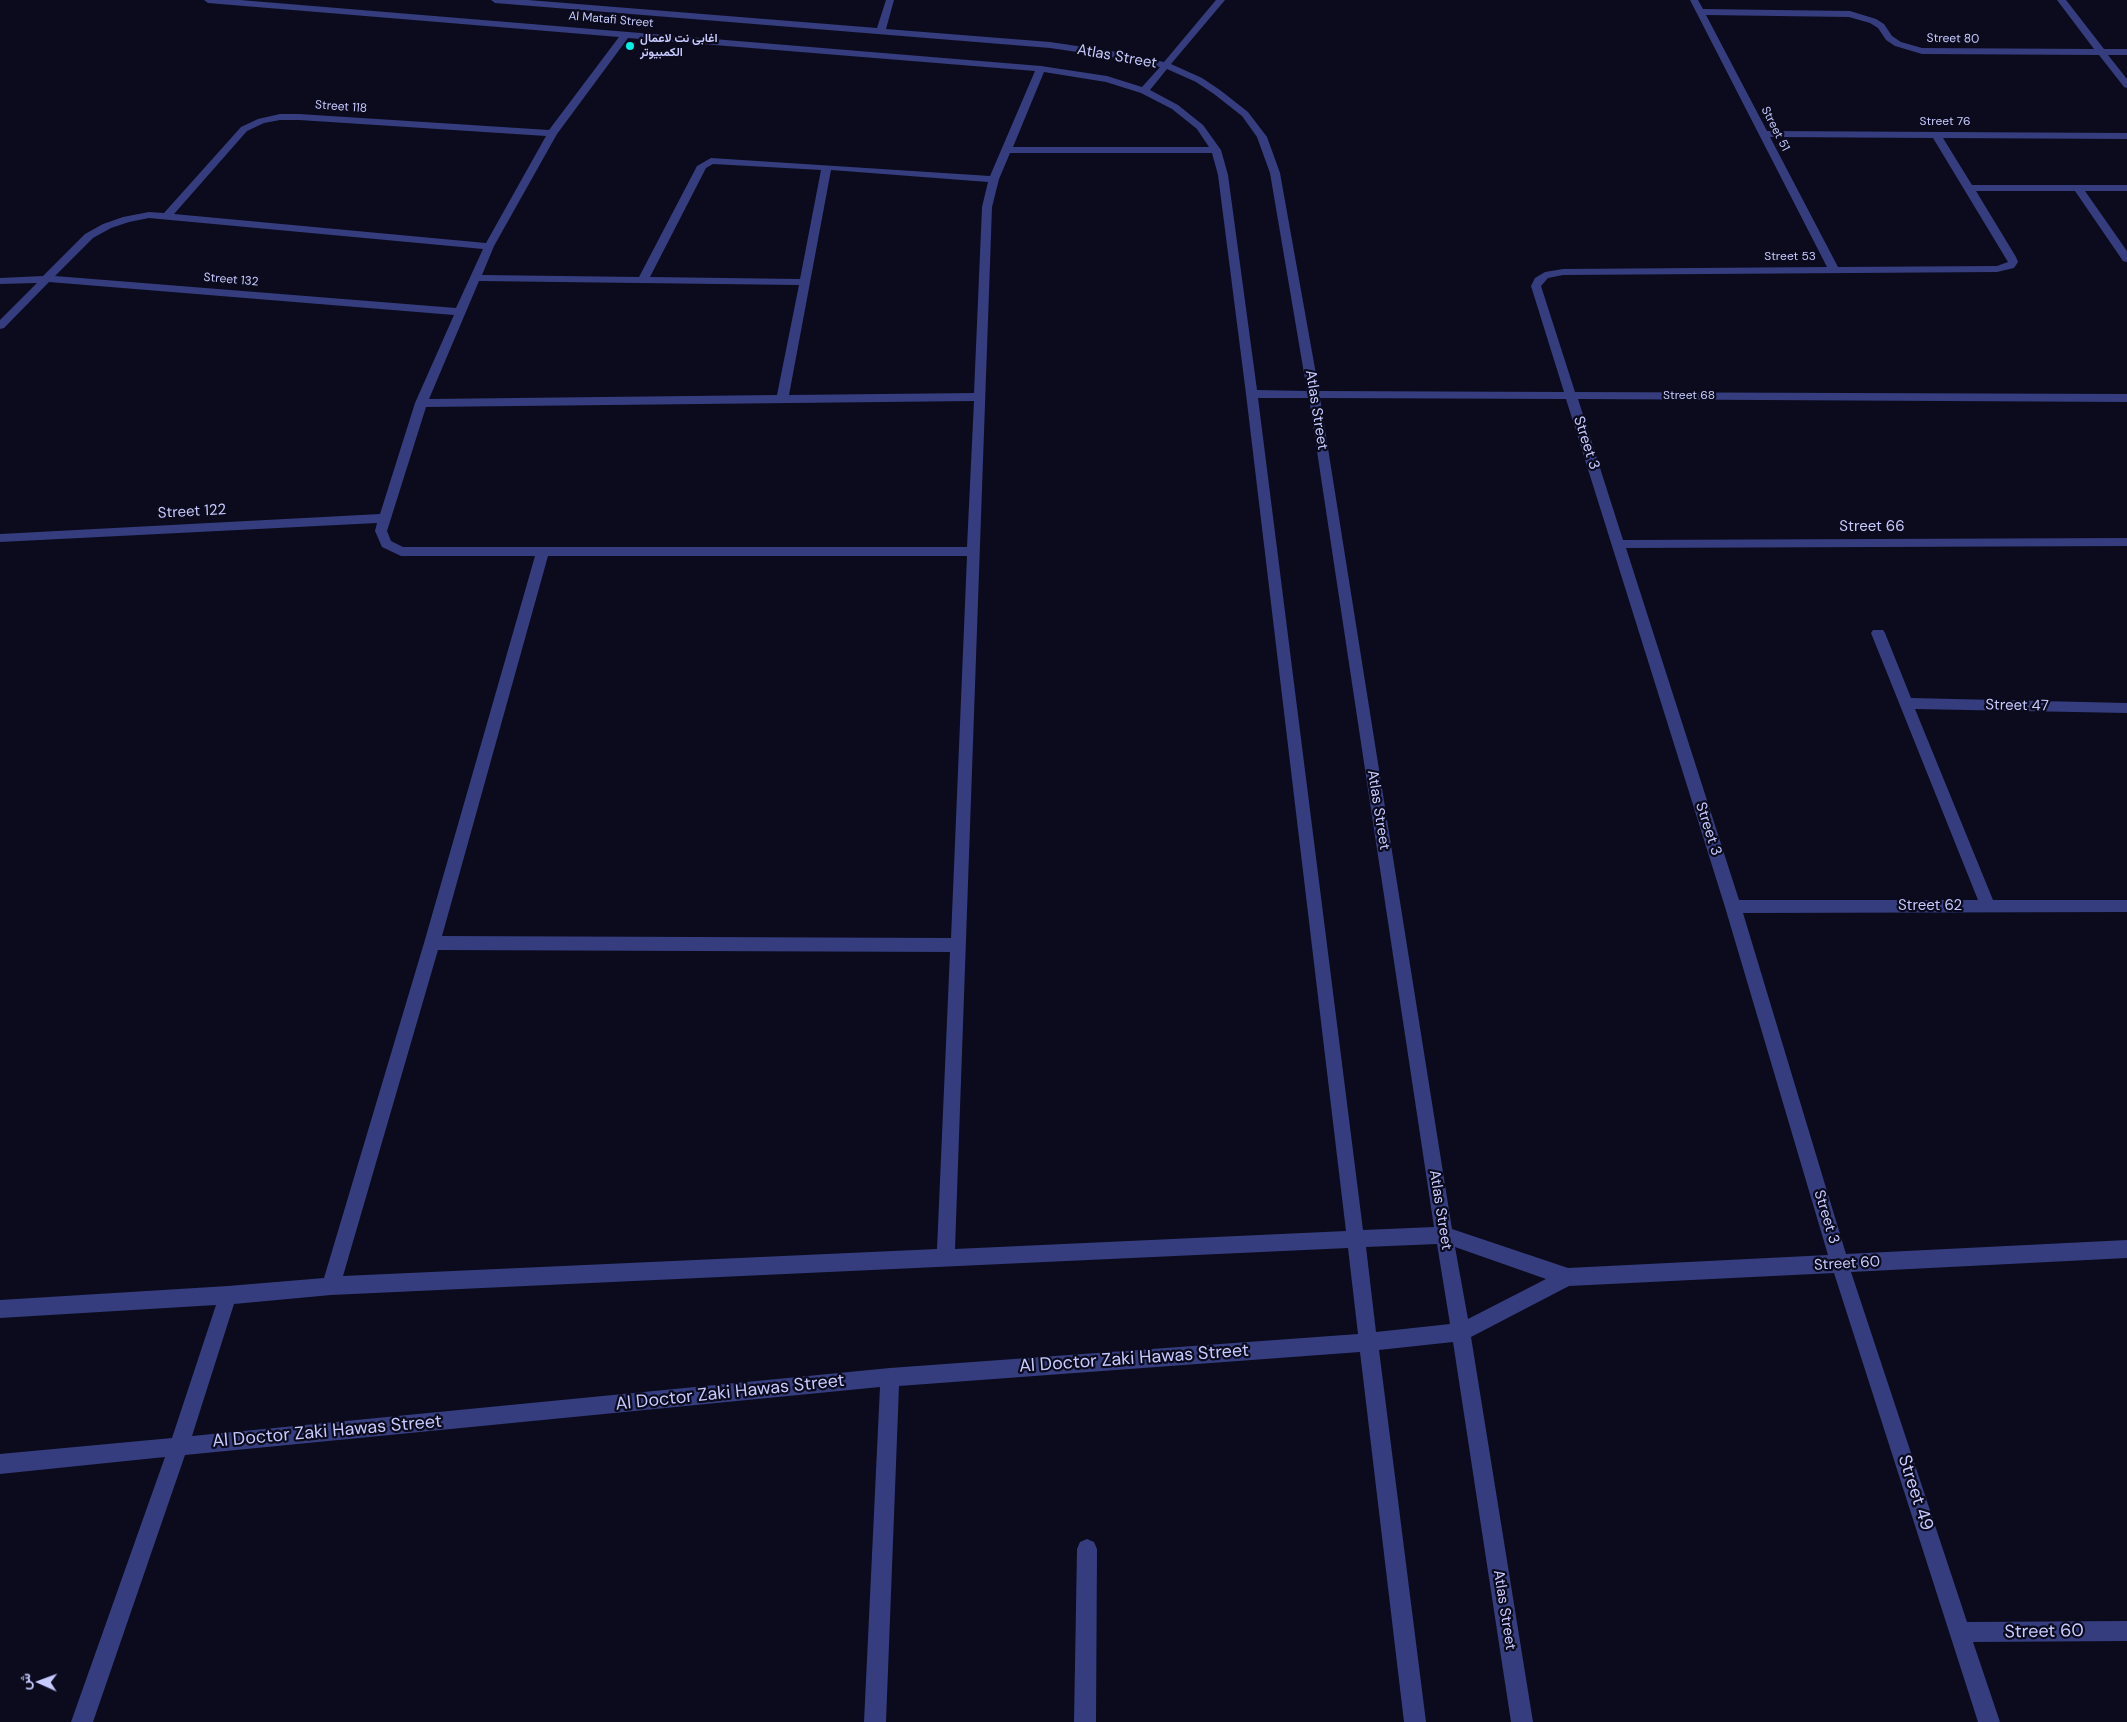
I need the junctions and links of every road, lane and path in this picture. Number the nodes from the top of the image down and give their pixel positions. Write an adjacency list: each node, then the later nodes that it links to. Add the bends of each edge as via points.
1 (208, 0): 9 (street, Al Matafi Street)
2 (495, 0): 8 (street, Al Matafi Street)
3 (890, 0): 8 (street)
4 (1221, 0): 13 (street)
5 (1694, 0): 7 (street, Street 51)
6 (2061, 0): 11 (street)
7 (1700, 12): 11 (street, Street 80, via 1850,14 1873,21 1889,38 1922,51); 18 (street, Street 51)
8 (881, 30): 10 (street, Al Matafi Street)
9 (626, 34): 14 (street, Al Matafi Street); 17 (street)
10 (1050, 45): 13 (street, Atlas Street)
11 (2102, 52): 12 (street, Street 80); 15 (street)
12 (2127, 52)
13 (1165, 65): 16 (street); 40 (street, Atlas Street, via 1217,92 1245,114 1262,137 1275,173)
14 (1040, 68): 16 (street, Atlas Street, via 1107,79); 21 (street)
15 (2127, 85)
16 (1144, 90): 22 (street, Atlas Street, via 1175,107 1200,127)
17 (552, 134): 28 (street, Street 118, via 299,117 261,121 244,129); 29 (street)
18 (1763, 134): 19 (street, Street 76); 31 (street, Street 51)
19 (1936, 135): 20 (street, Street 76); 25 (street, Street 53)
20 (2127, 136)
21 (1006, 150): 22 (street); 24 (street)
22 (1216, 150): 39 (street, Atlas Street)
23 (827, 166): 24 (street); 34 (street, via 717,160 705,164); 36 (street)
24 (994, 179): 42 (street, via 987,207)
25 (1968, 188): 26 (street); 31 (street, Street 53, via 2013,262 2010,266 1997,269)
26 (2078, 188): 27 (street); 30 (street)
27 (2127, 188)
28 (168, 215): 29 (street); 33 (street, via 149,215 106,226 89,236)
29 (489, 246): 32 (street)
30 (2127, 259)
31 (1834, 270): 41 (street, Street 53, via 1564,272 1545,275 1536,286)
32 (474, 278): 34 (street); 37 (street)
33 (46, 279): 35 (street, Street 132); 37 (street, Street 132); 38 (street)
34 (643, 280): 36 (street)
35 (0, 281)
36 (805, 282): 44 (street)
37 (460, 312): 45 (street)
38 (0, 326)
39 (1252, 394): 40 (street, Street 68); 61 (street, Atlas Street)
40 (1314, 395): 41 (street, Street 68); 60 (street, Atlas Street)
41 (1570, 396): 43 (street, Street 68); 49 (street, Street 3)
42 (980, 397): 44 (street); 50 (street)
43 (2127, 398)
44 (782, 400): 45 (street)
45 (420, 403): 46 (street)
46 (385, 518): 47 (street, Street 122); 51 (street, via 381,531 386,544 401,551)
47 (0, 538)
48 (2127, 542): 49 (street, Street 66)
49 (1617, 544): 55 (street, Street 3)
50 (974, 551): 51 (street); 59 (street)
51 (543, 552): 58 (street)
52 (1878, 633): 53 (street)
53 (1907, 703): 54 (street, Street 47); 56 (street)
54 (2127, 708)
55 (1733, 906): 56 (street, Street 62); 64 (street, Street 3)
56 (1988, 906): 57 (street, Street 62)
57 (2127, 906)
58 (432, 943): 59 (street); 66 (street)
59 (957, 945): 63 (street)
60 (1444, 1235): 61 (street); 65 (street, Street 60); 69 (street, Atlas Street)
61 (1357, 1237): 63 (street); 70 (street, Atlas Street)
62 (2127, 1249): 64 (street, Street 60)
63 (946, 1256): 66 (street)
64 (1840, 1264): 65 (street, Street 60); 76 (street, Street 49)
65 (1568, 1277): 69 (street, Street 60)
66 (331, 1286): 67 (street)
67 (228, 1295): 68 (street); 72 (street)
68 (0, 1309)
69 (1461, 1332): 70 (street, Al Doctor Zaki Hawas Street); 81 (street, Atlas Street)
70 (1369, 1342): 71 (street, Al Doctor Zaki Hawas Street); 80 (street, Atlas Street)
71 (890, 1377): 72 (street, Al Doctor Zaki Hawas Street); 78 (street)
72 (179, 1446): 73 (street, Al Doctor Zaki Hawas Street); 77 (street)
73 (0, 1464)
74 (1087, 1550): 79 (street)
75 (2127, 1631): 76 (street, Street 60)
76 (1961, 1632): 82 (street, Street 49)
77 (82, 1722)
78 (875, 1722)
79 (1085, 1722)
80 (1415, 1722)
81 (1522, 1722)
82 (1989, 1722)

